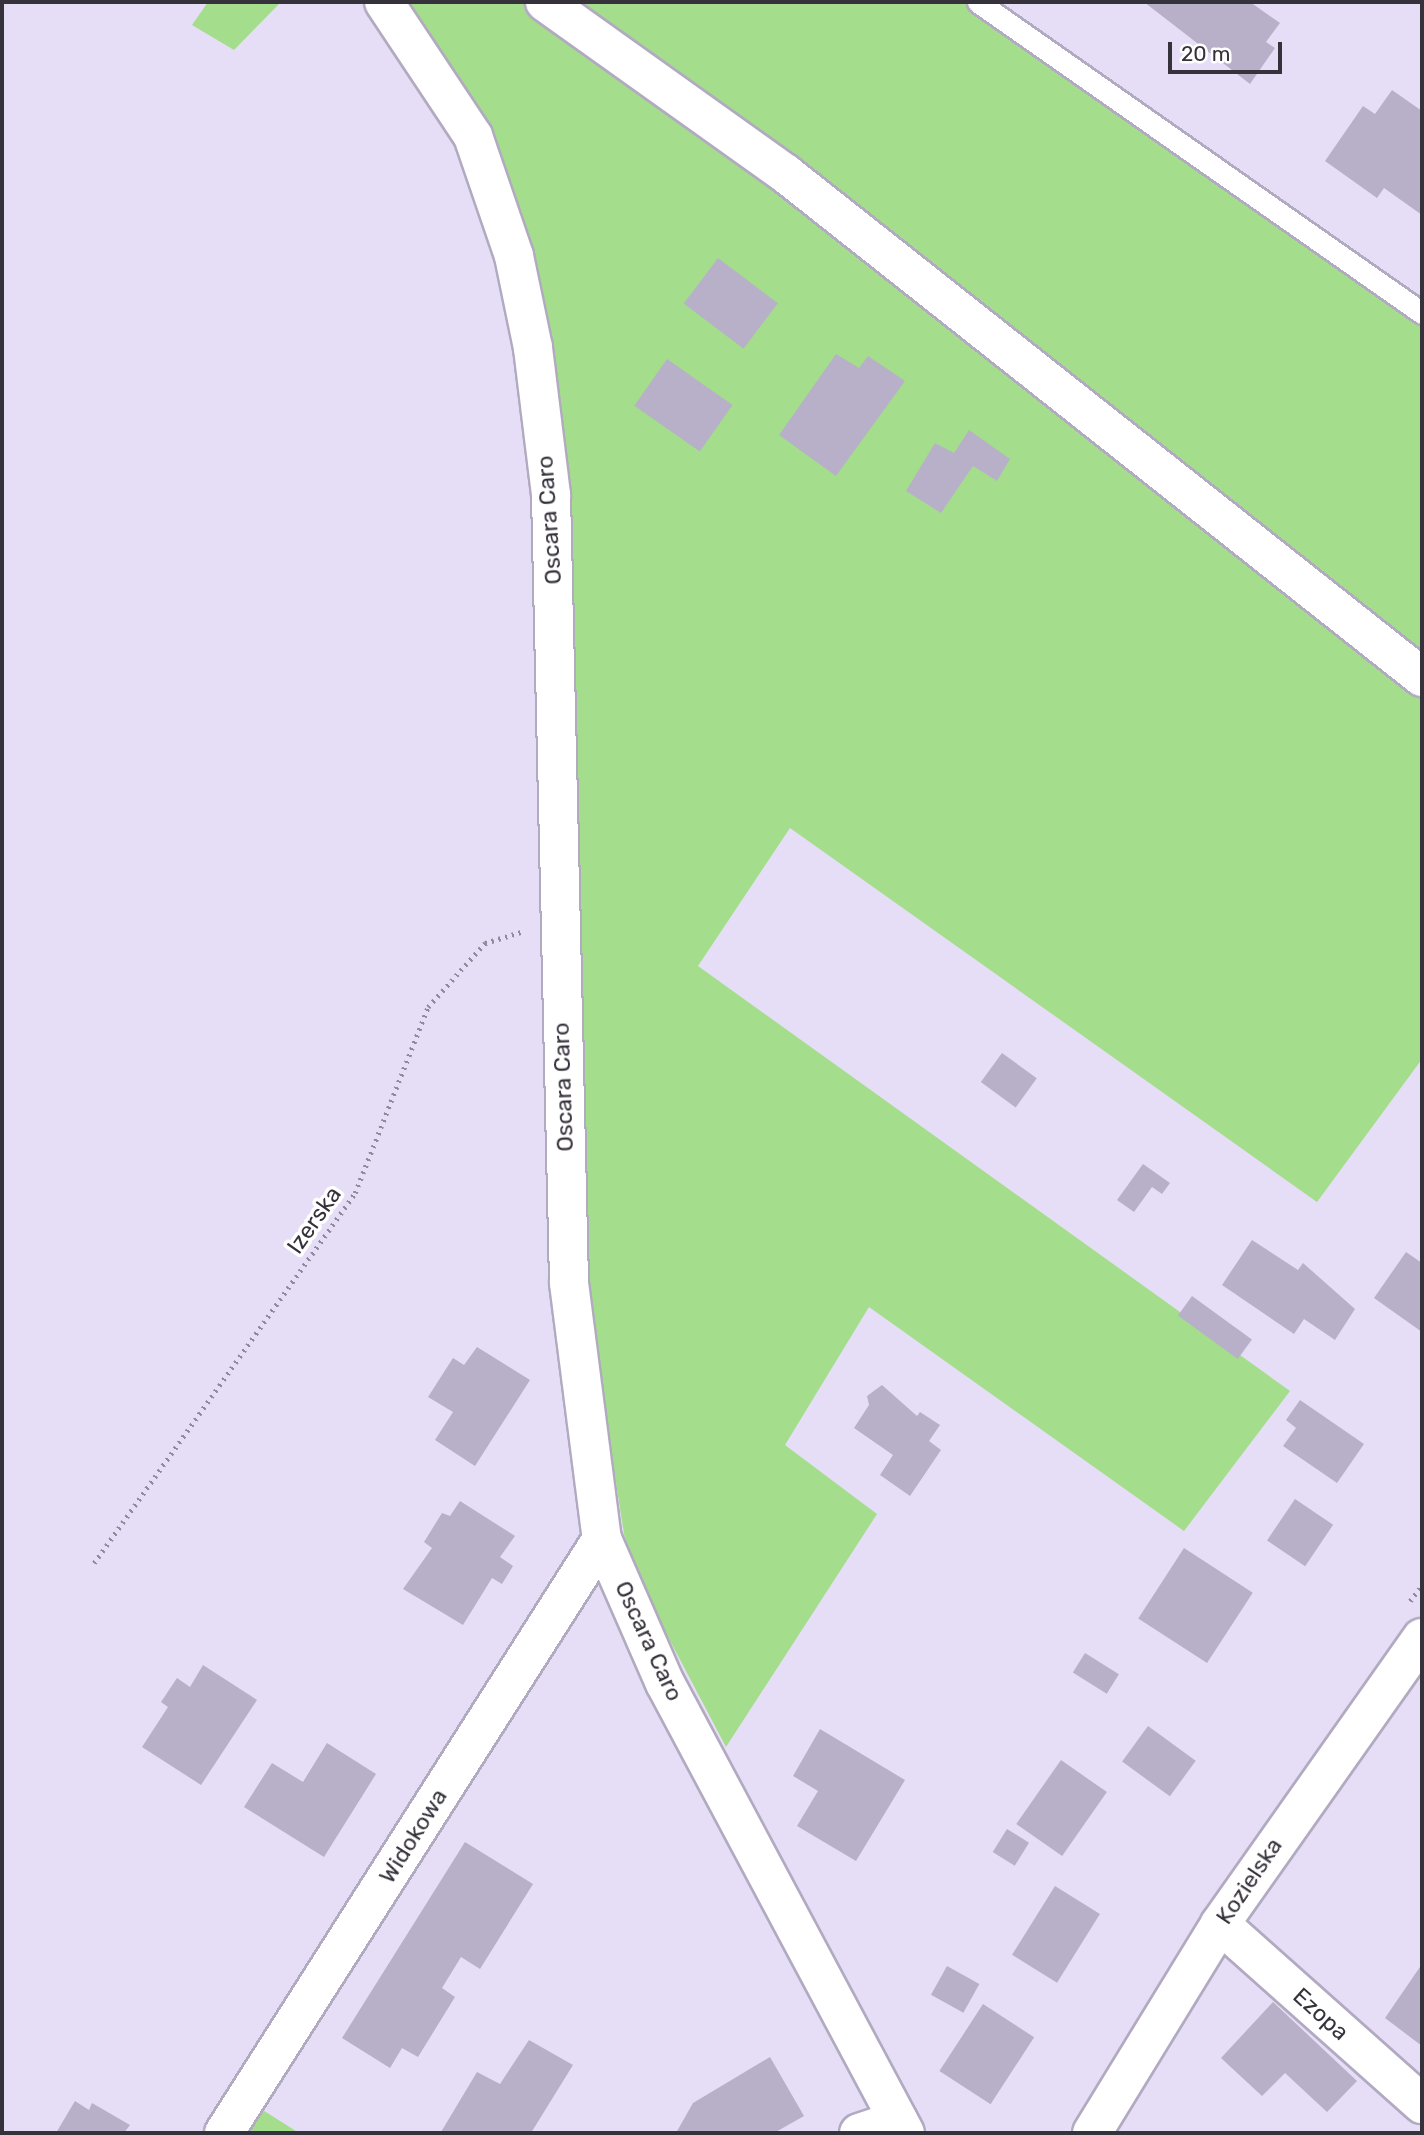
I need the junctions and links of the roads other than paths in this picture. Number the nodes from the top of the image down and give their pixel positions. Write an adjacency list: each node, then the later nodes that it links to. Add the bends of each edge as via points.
1 (384, 2): 6 (street, Oscara Caro, via 473,136 513,256 533,348 551,495 569,1283)
2 (545, 2): 5 (street, via 786,174)
3 (978, 2): 4 (lane)
4 (1422, 313)
5 (1422, 677)
6 (601, 1539): 10 (street, Oscara Caro, via 665,1684); 11 (street, Widokowa)
7 (1422, 1638): 8 (street, Kozielska)
8 (1220, 1924): 9 (street, Ezopa); 13 (street, Kozielska)
9 (1422, 2104)
10 (901, 2127): 12 (street)
11 (224, 2133)
12 (859, 2133)
13 (1091, 2133)

